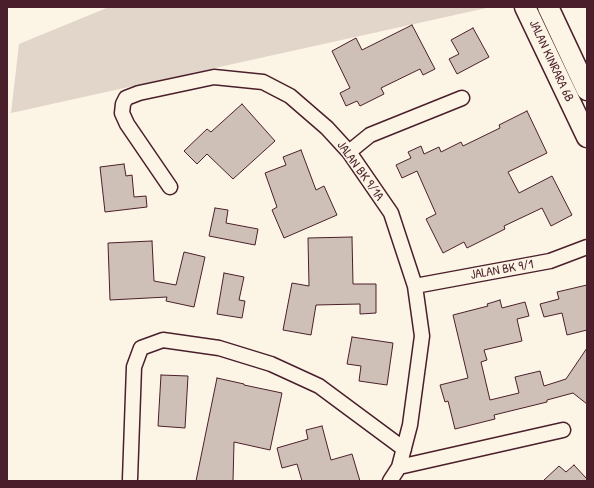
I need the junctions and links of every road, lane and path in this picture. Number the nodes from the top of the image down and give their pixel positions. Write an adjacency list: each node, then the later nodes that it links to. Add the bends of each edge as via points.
1 (525, 7): 5 (street, JALAN KINRARA 6B)
2 (548, 7): 3 (street, JALAN KINRARA 6B)
3 (587, 90)
4 (462, 98): 6 (street, via 370,135)
5 (587, 137)
6 (350, 152): 7 (street, JALAN BK 9/1A, via 290,96 263,82 214,77 139,93 126,98 123,104 122,113 126,124); 9 (street, JALAN BK 9/1A, via 391,213)
7 (170, 187)
8 (587, 247): 9 (street, JALAN BK 9/1, via 550,261)
9 (415, 286): 11 (street, JALAN BK 9/1A, via 422,336 410,425)
10 (563, 430): 12 (street)
11 (404, 449): 12 (street, JALAN BK 9/1A); 13 (street, via 319,386 271,364 219,348 163,340 141,348 134,367)
12 (399, 467): 14 (street, JALAN BK 9/1A)
13 (130, 479)
14 (390, 481)

